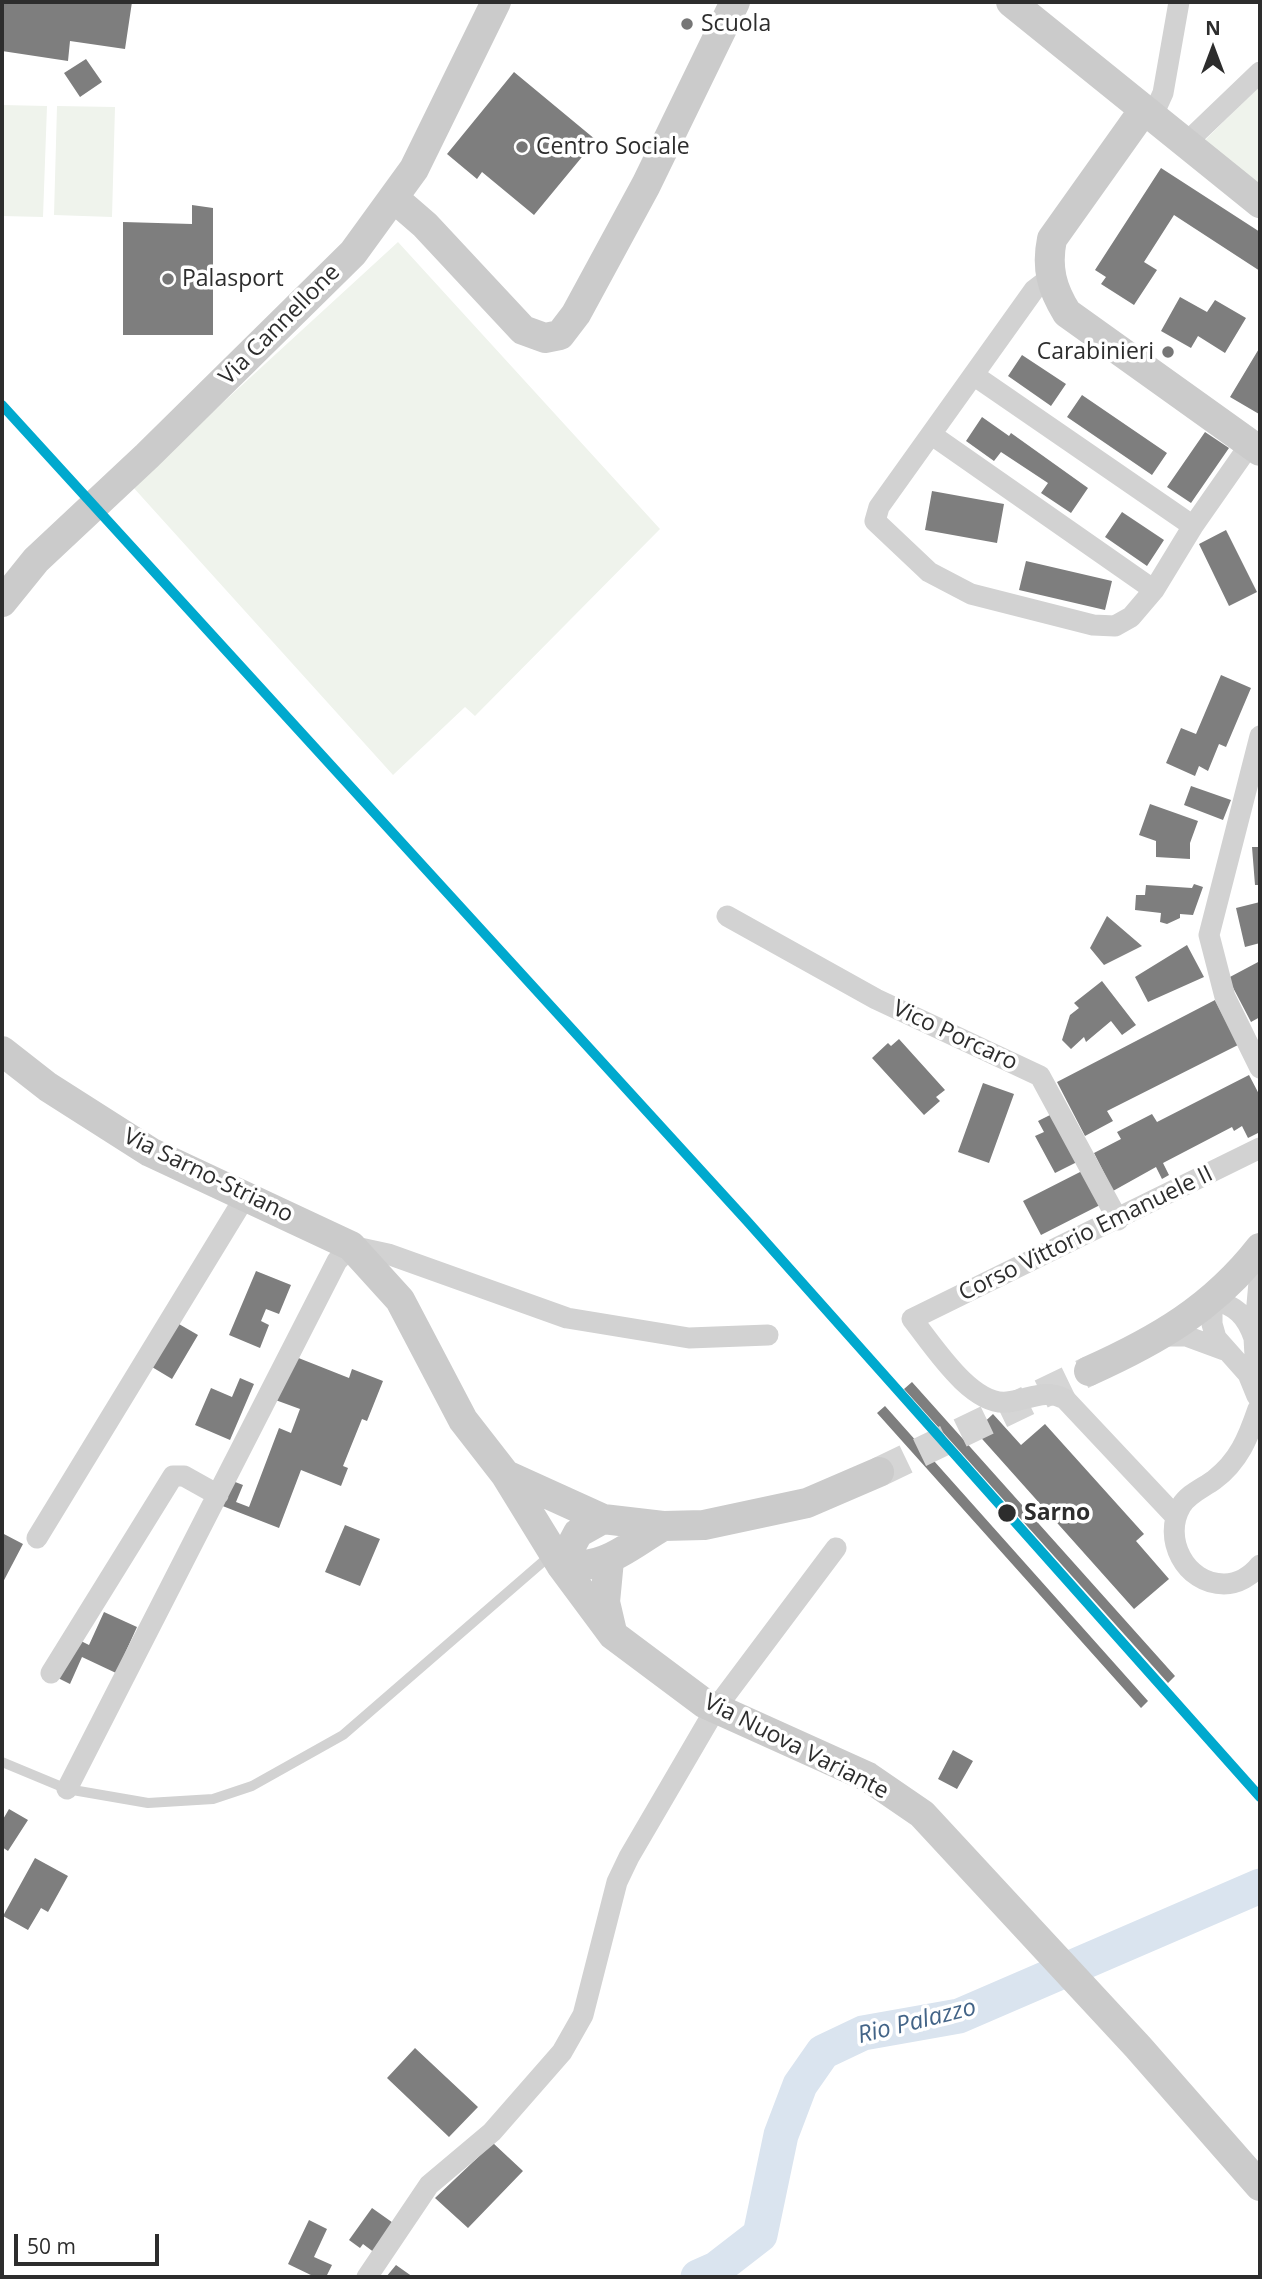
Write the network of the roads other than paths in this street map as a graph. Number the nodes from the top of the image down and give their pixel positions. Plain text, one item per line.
1 (496, 2) edge
2 (735, 2) edge
3 (1012, 2) edge
4 (1179, 2) edge
5 (1260, 72) edge
6 (1148, 113) junction
7 (1187, 142) junction
8 (395, 199) junction
9 (1260, 203) edge
10 (1051, 277) junction
11 (975, 376) junction
12 (932, 435) junction
13 (1256, 447) edge
14 (1193, 526) junction
15 (1154, 590) junction
16 (2, 602) edge
17 (1260, 736) edge
18 (727, 916) dead end
19 (2, 1051) edge
20 (1260, 1069) edge
21 (1260, 1148) edge
22 (245, 1197) junction
23 (1118, 1220) junction
24 (351, 1246) junction
25 (1260, 1248) edge
26 (1260, 1271) edge
27 (1213, 1300) junction
28 (768, 1335) dead end
29 (1163, 1336) junction
30 (1254, 1338) junction
31 (1224, 1350) junction
32 (1089, 1371) tunnel mouth
33 (1258, 1409) edge
34 (879, 1472) tunnel mouth
35 (505, 1474) junction
36 (218, 1495) junction
37 (1176, 1517) junction
38 (603, 1519) junction
39 (663, 1527) junction
40 (37, 1538) dead end
41 (836, 1548) dead end
42 (557, 1559) junction
43 (609, 1560) junction
44 (1260, 1565) edge
45 (613, 1636) junction
46 (51, 1673) dead end
47 (716, 1708) junction
48 (2, 1762) edge
49 (67, 1789) junction
50 (1260, 2186) edge
51 (367, 2277) edge

1 - 8 main road, Via Cannellone
2 - 8 main road
3 - 6 main road
4 - 6 street
5 - 7 street
6 - 7 main road
6 - 10 main road
7 - 9 main road
8 - 16 main road, Via Cannellone
10 - 11 street
10 - 13 main road
11 - 12 street
11 - 14 street
12 - 15 street
12 - 15 street
13 - 14 street
14 - 15 street
17 - 20 street
18 - 23 street, Vico Porcaro
19 - 22 main road, Via Sarno-Striano
21 - 23 street, Corso Vittorio Emanuele II
22 - 24 main road, Via Sarno-Striano
22 - 40 street
23 - 37 street, Corso Vittorio Emanuele II
24 - 28 street
24 - 35 main road, Via Nuova Variante
24 - 36 street
25 - 27 main road
26 - 30 street
27 - 29 main road
27 - 30 street
27 - 31 street
29 - 31 street
29 - 32 main road
30 - 33 street
31 - 33 street
33 - 37 street
34 - 39 main road
35 - 38 main road
35 - 42 main road, Via Nuova Variante
36 - 46 street
36 - 49 street
37 - 44 street
38 - 39 main road
38 - 42 main road
39 - 43 main road
41 - 47 street
42 - 43 main road
42 - 45 main road, Via Nuova Variante
42 - 49 lane
43 - 45 main road
45 - 47 main road, Via Nuova Variante
47 - 50 main road, Via Nuova Variante
47 - 51 street
48 - 49 lane

